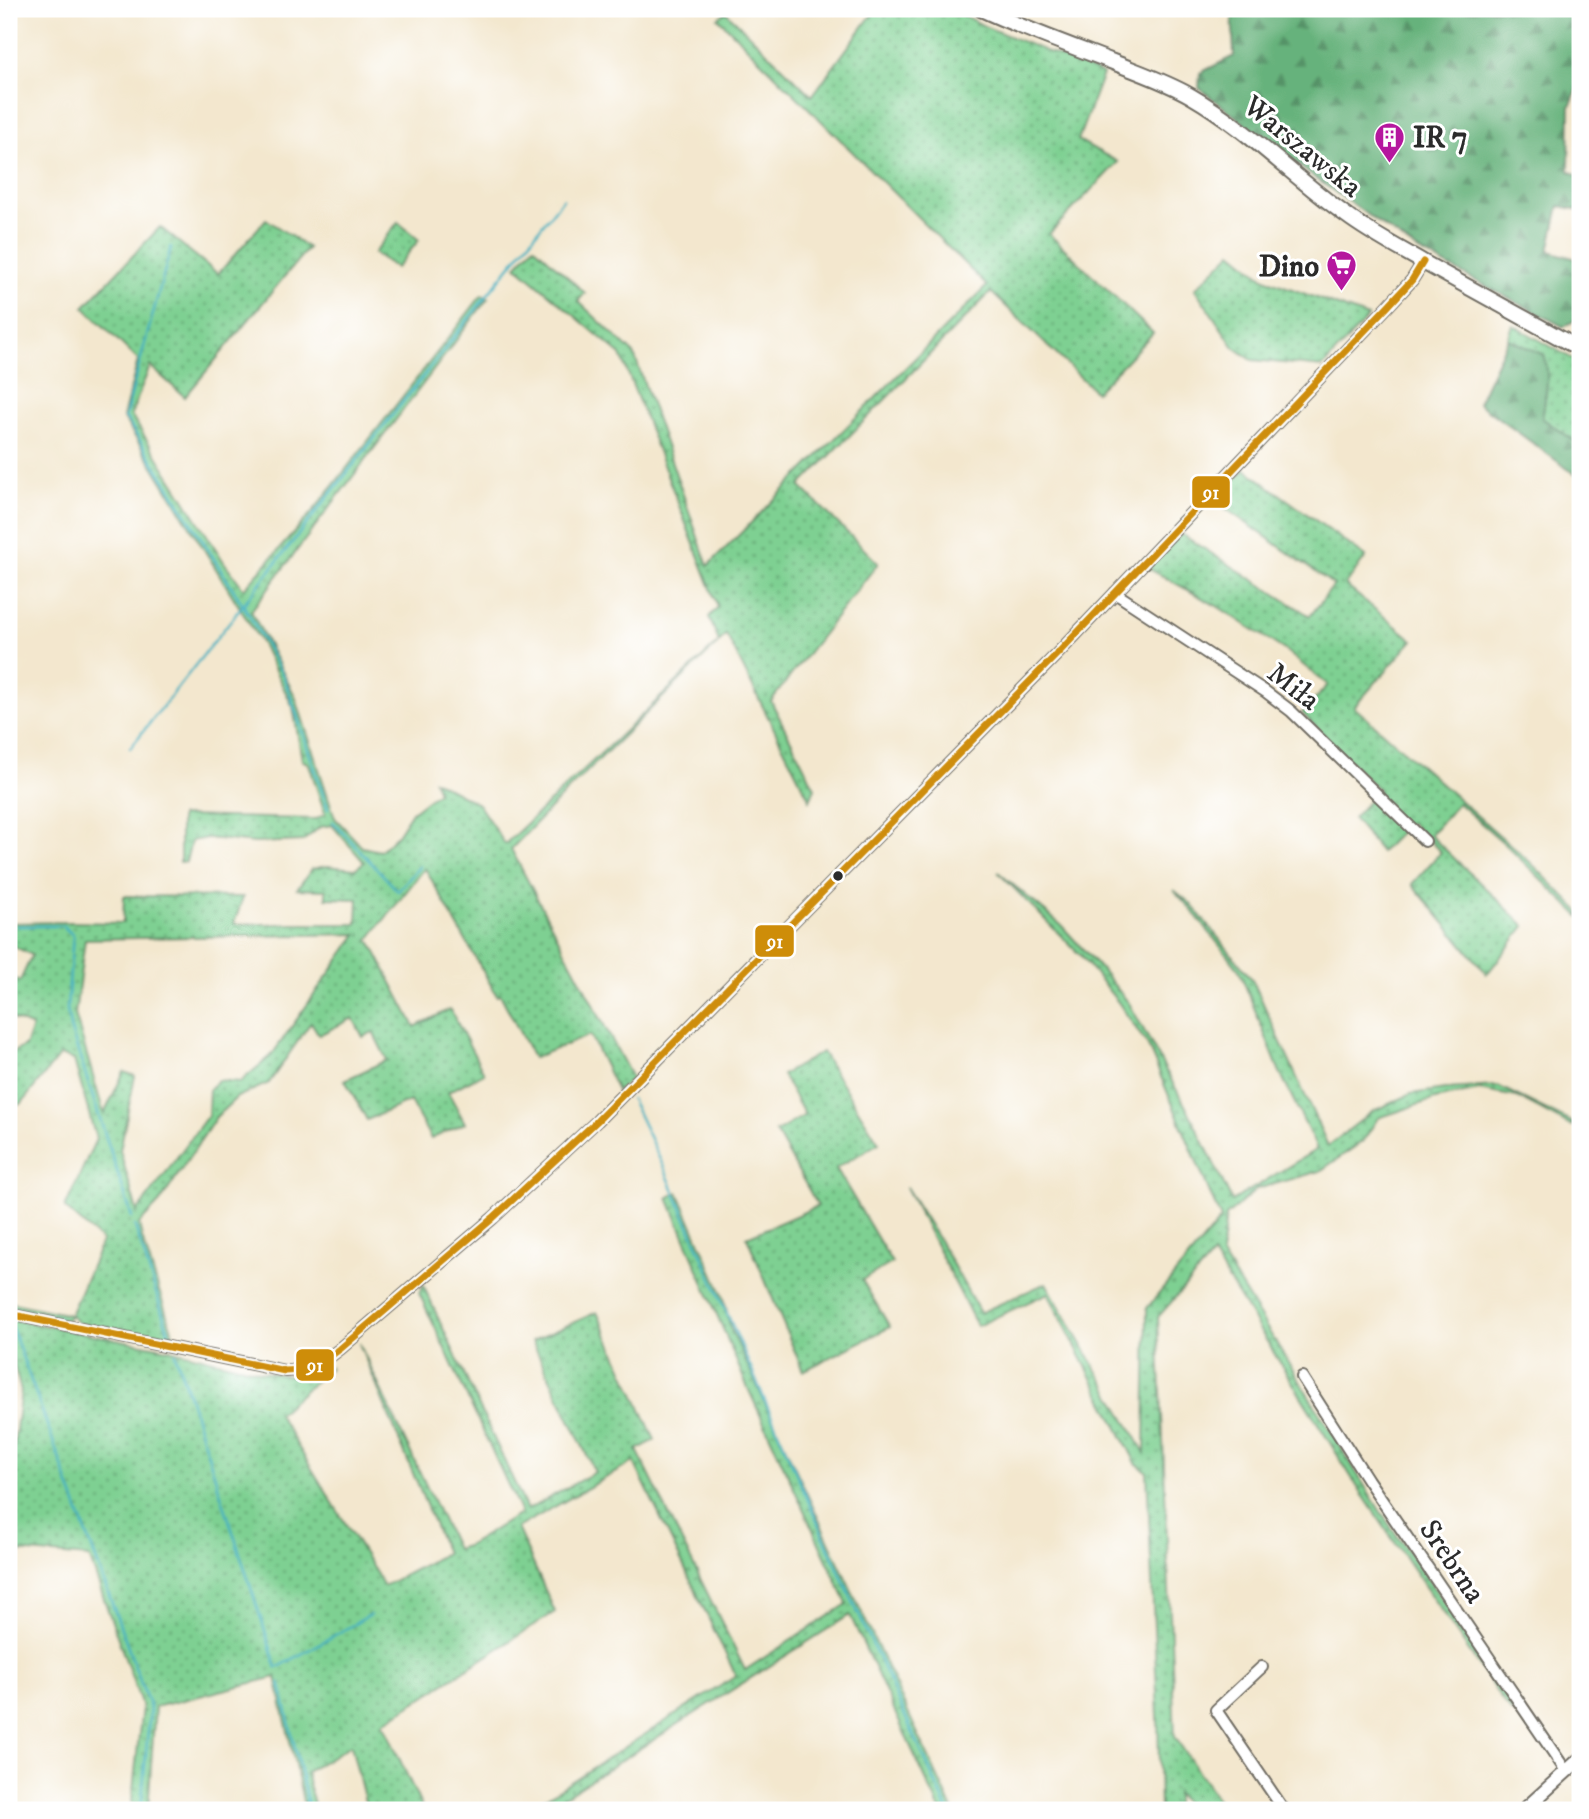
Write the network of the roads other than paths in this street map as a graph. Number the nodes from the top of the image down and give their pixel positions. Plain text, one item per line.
1 (981, 9) edge
2 (1423, 262) junction
3 (1580, 349) edge
4 (1115, 593) junction
5 (1425, 841) dead end
6 (9, 1314) edge
7 (1302, 1377) dead end
8 (1262, 1667) dead end
9 (1580, 1759) edge
10 (1566, 1771) junction
11 (1284, 1810) edge
12 (1524, 1810) edge

1 - 2 main road, Warszawska
2 - 3 main road, Warszawska
2 - 4 street
4 - 5 street, Miła
4 - 6 street
7 - 10 street, Srebrna
8 - 11 street
9 - 10 street
10 - 12 street

